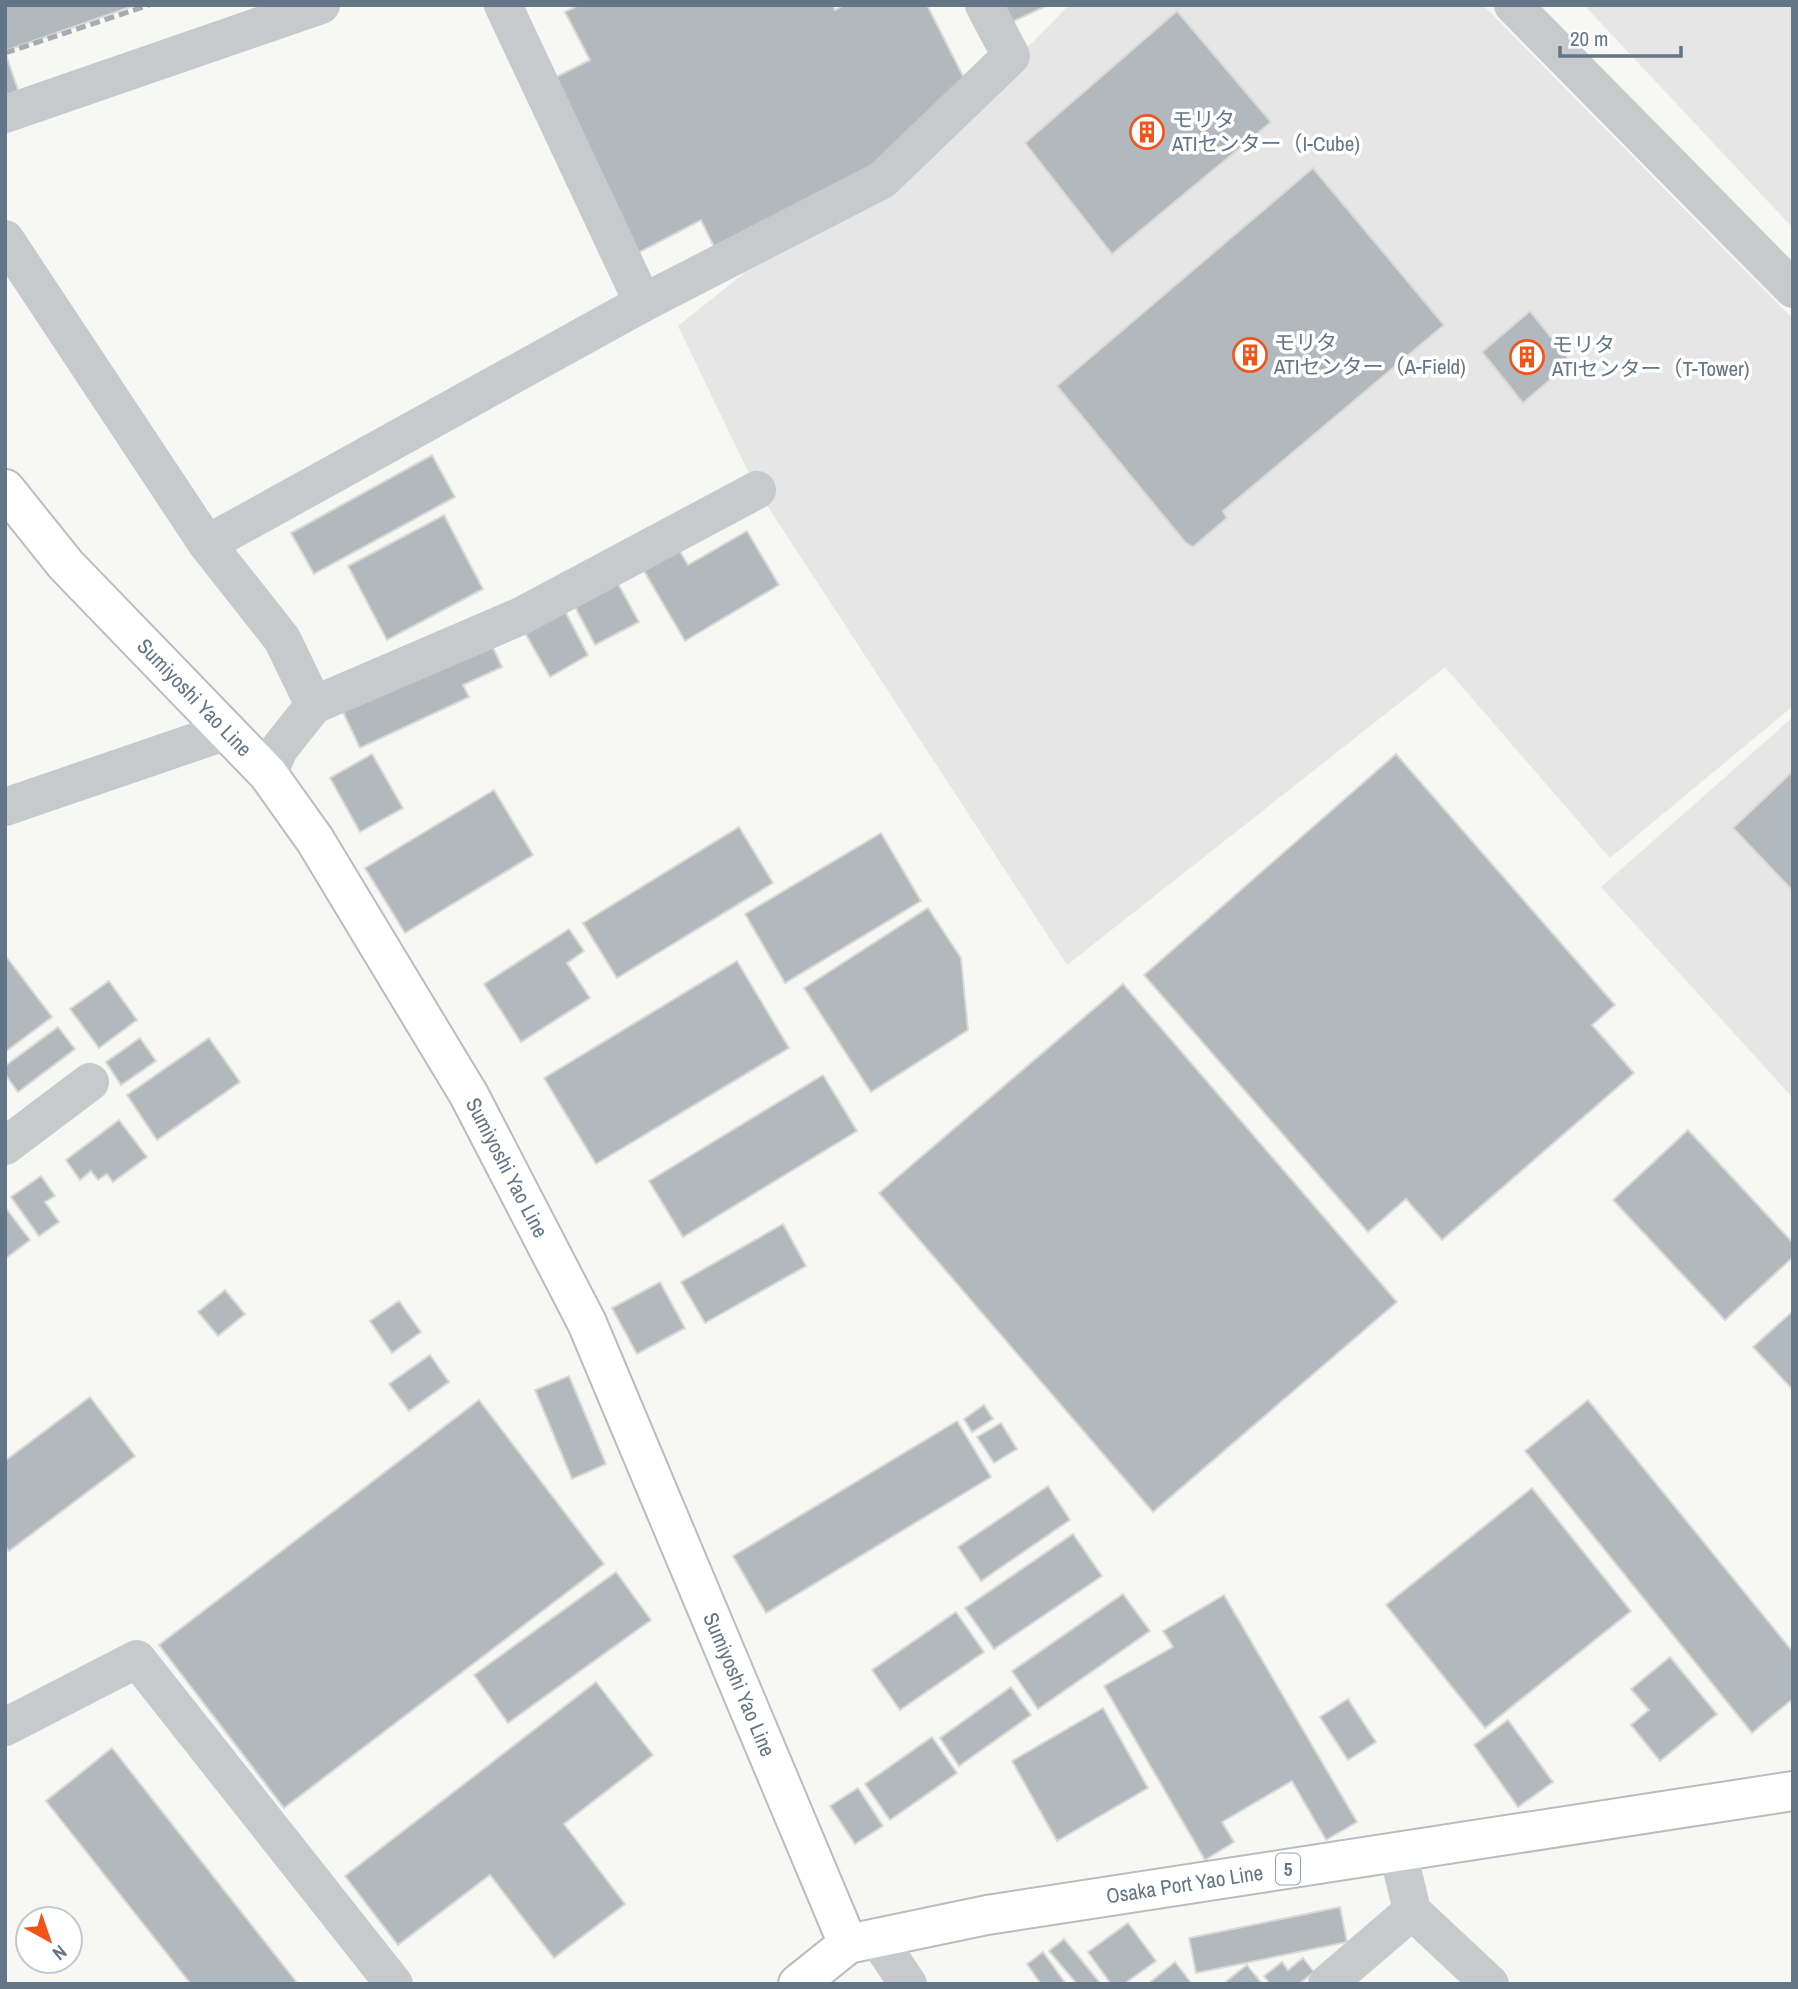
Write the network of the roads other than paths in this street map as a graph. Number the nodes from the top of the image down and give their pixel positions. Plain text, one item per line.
1 (321, 5) edge
2 (503, 5) edge
3 (984, 5) edge
4 (1513, 5) edge
5 (5, 114) edge
6 (5, 239) edge
7 (20, 281) edge
8 (1793, 289) edge
9 (643, 303) junction
10 (5, 489) edge
11 (757, 490) dead end
12 (207, 544) junction
13 (314, 705) junction
14 (227, 731) junction
15 (268, 774) junction
16 (5, 807) edge
17 (90, 1082) dead end
18 (5, 1146) edge
19 (5, 1727) edge
20 (1793, 1791) edge
21 (1398, 1852) junction
22 (1412, 1912) junction
23 (863, 1941) junction
24 (394, 1984) edge
25 (798, 1984) edge
26 (823, 1984) edge
27 (908, 1984) edge
28 (1327, 1984) edge
29 (1490, 1984) edge

1 - 5 street
2 - 9 street
3 - 9 street
4 - 8 street
6 - 7 street
7 - 12 street
9 - 12 street
10 - 14 main road, Sumiyoshi Yao Line
11 - 13 street
12 - 13 street
13 - 15 street
14 - 15 main road, Sumiyoshi Yao Line
14 - 16 street
15 - 23 main road, Sumiyoshi Yao Line
17 - 18 street
19 - 24 street
20 - 21 main road, Osaka Port Yao Line / 5
21 - 22 street
21 - 23 main road, Osaka Port Yao Line / 5
22 - 28 street
22 - 29 street
23 - 25 main road, Osaka Port Yao Line / 5
23 - 26 street
23 - 27 street

